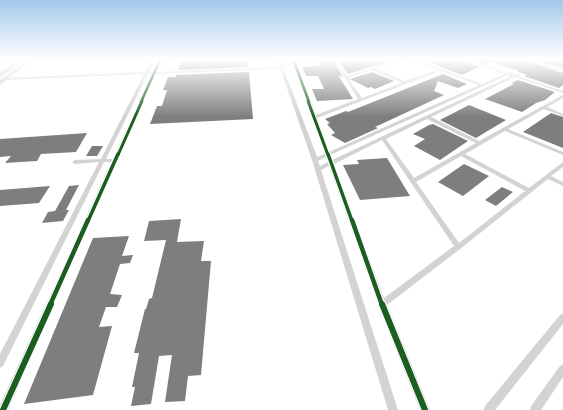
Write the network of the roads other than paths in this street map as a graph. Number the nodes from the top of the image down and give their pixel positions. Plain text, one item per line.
1 (147, 79) edge
2 (148, 79) edge
3 (286, 79) edge
4 (300, 79) edge
5 (348, 79) edge
6 (397, 79) edge
7 (416, 79) edge
8 (465, 79) edge
9 (494, 79) edge
10 (507, 79) edge
11 (527, 79) edge
12 (531, 79) edge
13 (406, 83) junction
14 (481, 85) junction
15 (563, 88) edge
16 (563, 92) edge
17 (563, 96) edge
18 (361, 100) junction
19 (543, 107) junction
20 (563, 115) edge
21 (314, 117) junction
22 (427, 117) junction
23 (504, 129) junction
24 (383, 138) junction
25 (479, 143) junction
26 (327, 154) junction
27 (461, 154) junction
28 (563, 154) edge
29 (102, 160) junction
30 (315, 160) junction
31 (114, 161) junction
32 (75, 162) dead end
33 (330, 163) junction
34 (563, 164) edge
35 (318, 169) junction
36 (548, 177) junction
37 (413, 181) junction
38 (563, 184) edge
39 (530, 191) junction
40 (458, 247) junction
41 (382, 304) junction
42 (563, 318) edge
43 (0, 363) edge
44 (563, 370) edge
45 (3, 410) edge
46 (393, 410) edge
47 (425, 410) edge
48 (489, 410) edge
49 (535, 410) edge

1 - 29 street
2 - 31 street
3 - 30 street
4 - 21 street
5 - 18 street
6 - 13 street
7 - 13 street
8 - 14 street
9 - 14 street
10 - 22 street
11 - 16 street
12 - 15 street
13 - 18 street
14 - 26 street
17 - 19 street
18 - 21 street
19 - 20 street
19 - 23 street
21 - 26 street
22 - 24 street
22 - 25 street
23 - 25 street
23 - 28 street
24 - 33 street
24 - 37 street
25 - 27 street
26 - 30 street
26 - 33 street
27 - 37 street
27 - 39 street
29 - 31 street
29 - 32 street
29 - 43 street
30 - 35 street
31 - 45 street
33 - 35 street
33 - 41 street
34 - 36 street
35 - 46 street
36 - 38 street
36 - 39 street
37 - 40 street
39 - 40 street
40 - 41 street
41 - 47 street
42 - 48 street
44 - 49 street

